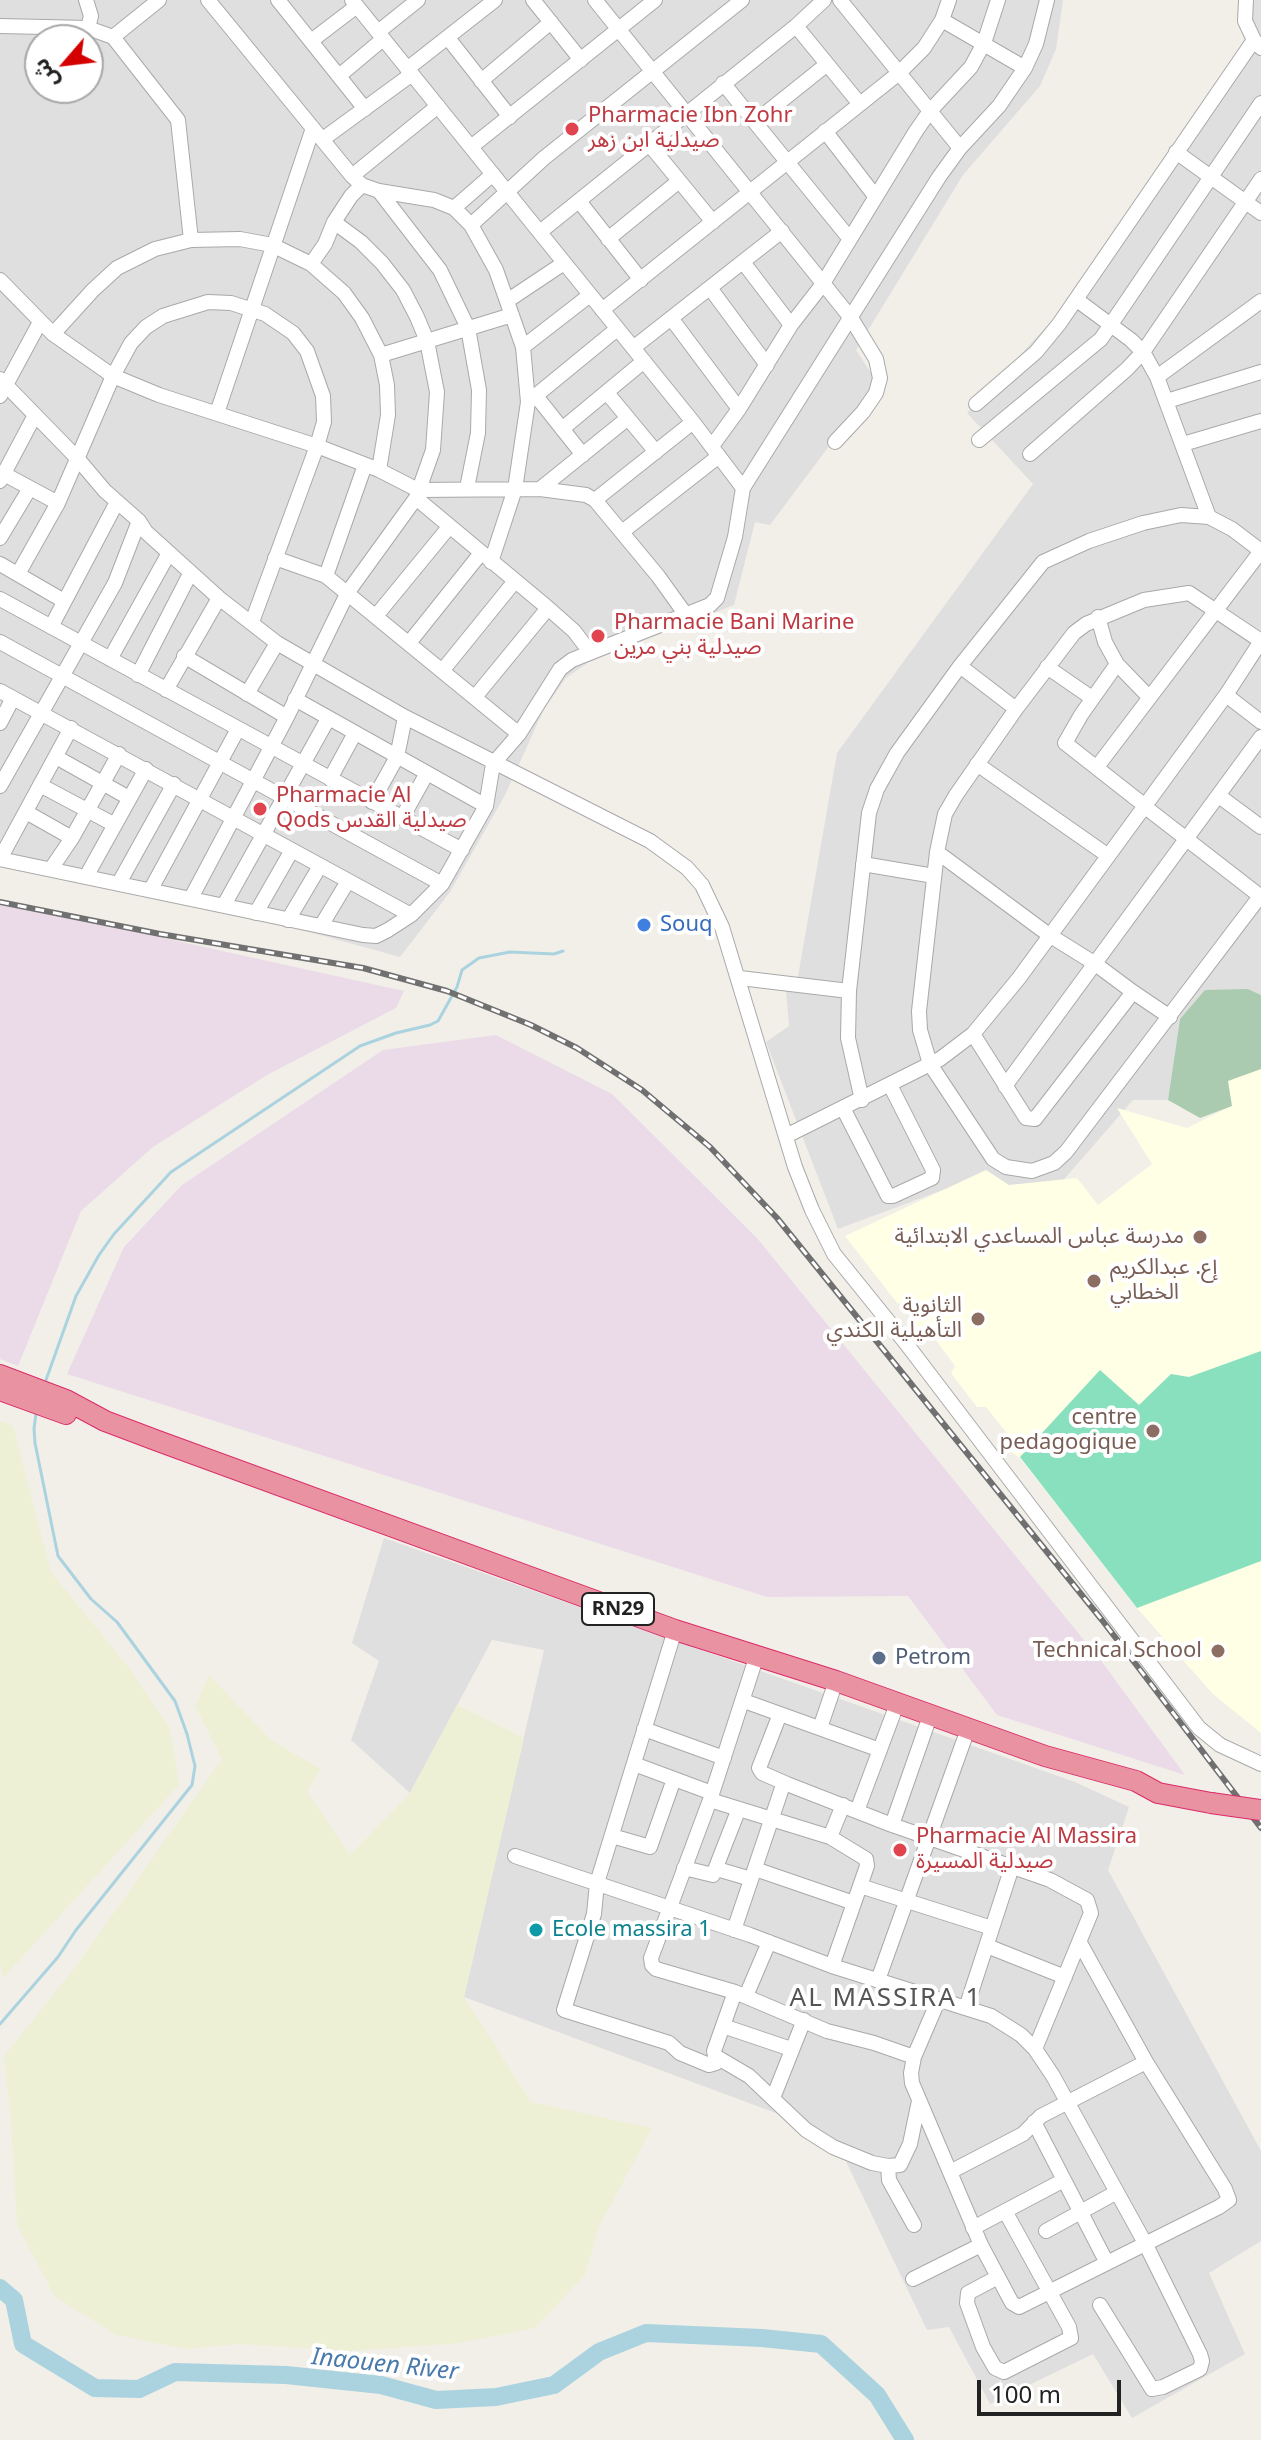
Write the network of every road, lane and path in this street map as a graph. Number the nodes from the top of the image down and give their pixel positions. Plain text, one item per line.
1 (86, 0) edge
2 (208, 0) edge
3 (418, 0) edge
4 (495, 0) edge
5 (533, 0) edge
6 (595, 0) edge
7 (655, 0) edge
8 (742, 0) edge
9 (824, 0) edge
10 (840, 0) edge
11 (949, 0) edge
12 (998, 0) edge
13 (1047, 0) edge
14 (1246, 0) edge
15 (152, 2) edge
16 (286, 3) edge
17 (354, 3) edge
18 (942, 20) junction
19 (551, 22) junction
20 (89, 24) edge
21 (0, 26) edge
22 (796, 26) junction
23 (24, 27) edge
24 (618, 29) junction
25 (104, 34) edge
26 (381, 36) junction
27 (113, 37) junction
28 (448, 38) junction
29 (311, 41) junction
30 (984, 43) junction
31 (1258, 44) edge
32 (581, 60) junction
33 (826, 65) junction
34 (1025, 68) junction
35 (410, 72) junction
36 (652, 73) junction
37 (899, 73) junction
38 (339, 76) junction
39 (481, 81) junction
40 (723, 83) junction
41 (859, 103) junction
42 (1261, 103) edge
43 (438, 106) junction
44 (365, 109) junction
45 (930, 111) junction
46 (687, 113) junction
47 (510, 117) junction
48 (756, 121) junction
49 (825, 131) junction
50 (318, 133) junction
51 (649, 144) junction
52 (471, 147) junction
53 (960, 148) junction
54 (1176, 152) junction
55 (786, 163) junction
56 (493, 174) junction
57 (1211, 178) junction
58 (1261, 179) edge
59 (357, 180) junction
60 (679, 181) junction
61 (750, 190) junction
62 (379, 191) junction
63 (508, 191) junction
64 (875, 196) junction
65 (579, 201) junction
66 (1245, 203) junction
67 (454, 208) junction
68 (1261, 213) edge
69 (334, 222) junction
70 (713, 222) junction
71 (471, 225) junction
72 (782, 231) junction
73 (540, 232) junction
74 (849, 238) junction
75 (608, 239) junction
76 (191, 240) junction
77 (272, 245) junction
78 (743, 262) junction
79 (564, 263) junction
80 (311, 264) junction
81 (0, 280) edge
82 (641, 280) junction
83 (822, 285) junction
84 (710, 288) junction
85 (590, 295) junction
86 (1077, 300) junction
87 (1261, 301) edge
88 (252, 308) junction
89 (510, 308) junction
90 (602, 310) junction
91 (671, 318) junction
92 (851, 318) junction
93 (40, 322) junction
94 (1111, 324) junction
95 (791, 325) junction
96 (468, 328) junction
97 (617, 329) junction
98 (53, 334) junction
99 (427, 341) junction
100 (523, 347) junction
101 (633, 348) junction
102 (1143, 352) junction
103 (381, 355) junction
104 (644, 361) junction
105 (767, 365) junction
106 (1261, 372) edge
107 (113, 376) junction
108 (1157, 377) junction
109 (2, 387) edge
110 (608, 394) junction
111 (532, 399) junction
112 (1167, 401) junction
113 (976, 404) dead end
114 (739, 409) junction
115 (217, 413) junction
116 (35, 415) junction
117 (628, 418) junction
118 (1261, 421) edge
119 (693, 422) junction
120 (562, 429) junction
121 (979, 440) dead end
122 (835, 442) dead end
123 (1183, 444) junction
124 (317, 446) junction
125 (716, 451) junction
126 (656, 452) junction
127 (1030, 454) dead end
128 (583, 455) junction
129 (77, 458) junction
130 (3, 468) edge
131 (372, 468) junction
132 (30, 488) junction
133 (467, 488) junction
134 (743, 488) junction
135 (515, 489) junction
136 (540, 489) junction
137 (417, 494) junction
138 (595, 500) junction
139 (117, 502) junction
140 (58, 503) junction
141 (1209, 517) junction
142 (139, 521) junction
143 (449, 527) junction
144 (622, 532) junction
145 (0, 538) edge
146 (1261, 551) edge
147 (169, 553) junction
148 (275, 558) junction
149 (486, 558) junction
150 (0, 564) edge
151 (18, 574) junction
152 (190, 574) junction
153 (326, 576) junction
154 (515, 581) junction
155 (348, 592) junction
156 (219, 598) junction
157 (0, 599) edge
158 (64, 601) junction
159 (548, 608) junction
160 (1217, 611) junction
161 (686, 615) junction
162 (376, 616) junction
163 (1098, 617) junction
164 (252, 622) junction
165 (51, 627) junction
166 (1261, 641) edge
167 (0, 642) edge
168 (277, 643) junction
169 (409, 643) junction
170 (81, 644) junction
171 (590, 652) junction
172 (184, 656) junction
173 (110, 659) junction
174 (1117, 664) junction
175 (311, 665) junction
176 (960, 666) junction
177 (1047, 667) junction
178 (442, 671) junction
179 (138, 675) junction
180 (63, 677) junction
181 (166, 690) junction
182 (6, 694) edge
183 (247, 694) junction
184 (1226, 695) junction
185 (475, 697) junction
186 (1149, 697) junction
187 (1092, 698) junction
188 (295, 699) junction
189 (1016, 709) junction
190 (42, 713) junction
191 (287, 717) junction
192 (405, 717) junction
193 (328, 719) junction
194 (1261, 722) edge
195 (0, 723) edge
196 (71, 728) junction
197 (238, 729) junction
198 (355, 733) junction
199 (519, 734) junction
200 (1261, 737) edge
201 (271, 747) junction
202 (119, 754) junction
203 (56, 757) junction
204 (397, 757) junction
205 (220, 762) junction
206 (303, 764) junction
207 (493, 764) junction
208 (977, 764) junction
209 (1097, 767) junction
210 (146, 769) junction
211 (427, 773) junction
212 (330, 779) junction
213 (252, 780) junction
214 (103, 783) junction
215 (174, 784) junction
216 (40, 785) junction
217 (0, 786) edge
218 (1219, 796) junction
219 (129, 798) junction
220 (284, 798) junction
221 (200, 799) junction
222 (372, 802) junction
223 (486, 806) junction
224 (1144, 806) junction
225 (26, 812) junction
226 (87, 812) junction
227 (233, 818) junction
228 (402, 818) junction
229 (1258, 820) edge
230 (115, 825) junction
231 (264, 834) junction
232 (72, 838) junction
233 (1188, 839) junction
234 (292, 850) junction
235 (462, 850) junction
236 (937, 852) junction
237 (1107, 855) junction
238 (0, 859) edge
239 (863, 864) junction
240 (320, 866) junction
241 (51, 869) junction
242 (87, 875) junction
243 (934, 876) junction
244 (348, 881) junction
245 (119, 883) junction
246 (442, 884) junction
247 (151, 889) junction
248 (1261, 896) edge
249 (191, 898) junction
250 (224, 905) junction
251 (256, 913) junction
252 (411, 915) junction
253 (288, 920) junction
254 (321, 926) junction
255 (1049, 935) junction
256 (1094, 963) junction
257 (740, 978) junction
258 (849, 991) junction
259 (1133, 992) junction
260 (1170, 1017) junction
261 (973, 1034) junction
262 (930, 1064) junction
263 (890, 1085) junction
264 (1005, 1086) junction
265 (862, 1100) junction
266 (843, 1108) junction
267 (786, 1136) junction
268 (0, 1375) edge
269 (0, 1390) edge
270 (105, 1421) junction
271 (675, 1630) junction
272 (757, 1655) junction
273 (836, 1681) junction
274 (744, 1701) junction
275 (897, 1704) junction
276 (780, 1714) junction
277 (930, 1716) junction
278 (820, 1728) junction
279 (644, 1729) junction
280 (968, 1729) junction
281 (880, 1750) junction
282 (724, 1758) junction
283 (634, 1764) junction
284 (1261, 1764) edge
285 (674, 1779) junction
286 (787, 1784) junction
287 (711, 1797) junction
288 (1212, 1797) junction
289 (1261, 1799) edge
290 (843, 1805) junction
291 (1261, 1810) edge
292 (738, 1811) junction
293 (857, 1811) junction
294 (772, 1819) junction
295 (892, 1825) junction
296 (612, 1836) junction
297 (830, 1837) junction
298 (927, 1838) junction
299 (515, 1856) dead end
300 (1012, 1867) junction
301 (684, 1868) junction
302 (717, 1869) junction
303 (753, 1874) junction
304 (597, 1883) junction
305 (860, 1886) junction
306 (906, 1900) junction
307 (854, 1903) junction
308 (669, 1908) junction
309 (992, 1928) junction
310 (734, 1930) junction
311 (769, 1942) junction
312 (1080, 1943) junction
313 (987, 1946) junction
314 (832, 1966) junction
315 (1065, 1977) junction
316 (878, 1980) junction
317 (741, 1994) junction
318 (938, 2001) junction
319 (966, 2008) junction
320 (804, 2020) junction
321 (723, 2026) junction
322 (791, 2049) junction
323 (1035, 2049) junction
324 (914, 2057) junction
325 (719, 2059) junction
326 (1146, 2062) junction
327 (773, 2098) junction
328 (920, 2100) junction
329 (1068, 2102) junction
330 (1034, 2122) junction
331 (888, 2166) junction
332 (950, 2172) junction
333 (1064, 2180) junction
334 (1117, 2192) junction
335 (1005, 2211) junction
336 (1080, 2212) junction
337 (914, 2225) dead end
338 (973, 2228) junction
339 (1046, 2231) dead end
340 (1145, 2243) junction
341 (981, 2245) junction
342 (1107, 2263) junction
343 (998, 2277) junction
344 (913, 2279) dead end
345 (1050, 2292) junction
346 (1100, 2305) dead end

1 - 20 street
2 - 50 street
3 - 26 street
4 - 28 street
5 - 19 street
6 - 24 street
7 - 24 street
8 - 36 street
9 - 22 street
10 - 37 street
11 - 18 street
12 - 30 street
13 - 34 street
14 - 31 street
15 - 27 street
16 - 29 street
17 - 26 street
17 - 29 street
18 - 30 street
18 - 37 street
19 - 32 street
19 - 39 street
21 - 23 street
22 - 33 street
22 - 40 street
24 - 32 street
24 - 36 street
25 - 27 street
26 - 35 street
26 - 38 street
27 - 76 street
28 - 35 street
28 - 39 street
29 - 38 street
30 - 34 street
30 - 45 street
31 - 54 street
32 - 47 street
33 - 41 street
33 - 48 street
34 - 53 street
35 - 43 street
35 - 44 street
36 - 46 street
36 - 63 street
37 - 41 street
37 - 45 street
38 - 44 street
39 - 47 street
40 - 46 street
40 - 48 street
41 - 49 street
42 - 57 street
43 - 52 street
43 - 59 street
44 - 50 street
45 - 53 street
45 - 64 street
46 - 51 street
46 - 61 street
47 - 52 street
48 - 55 street
49 - 55 street
49 - 64 street
50 - 59 street
50 - 77 street
51 - 60 street
51 - 65 street
52 - 56 street
53 - 92 street
54 - 57 street
54 - 86 street
55 - 61 street
55 - 74 street
56 - 63 street
56 - 67 street
57 - 66 street
57 - 94 street
58 - 66 street
59 - 62 street
59 - 69 street
60 - 70 street
60 - 75 street
61 - 70 street
61 - 72 street
62 - 67 street
62 - 96 street
63 - 71 street
63 - 73 street
64 - 74 street
65 - 73 street
65 - 75 street
66 - 68 street
66 - 102 street
67 - 71 street
69 - 80 street
69 - 99 street
70 - 82 street
71 - 89 street
72 - 78 street
72 - 83 street
73 - 79 street
74 - 83 street
75 - 82 street
76 - 77 street
76 - 98 street
77 - 80 street
77 - 88 street
78 - 84 street
78 - 95 street
79 - 85 street
79 - 89 street
80 - 103 street
81 - 93 street
82 - 90 street
83 - 92 street
83 - 95 street
84 - 91 street
84 - 105 street
85 - 90 street
85 - 100 street
86 - 94 street
86 - 113 street
87 - 108 street
88 - 107 street
88 - 115 street
88 - 124 street
89 - 96 street
89 - 100 street
90 - 97 street
91 - 101 street
91 - 114 street
92 - 122 street
92 - 134 street
93 - 98 street
93 - 109 street
94 - 102 street
94 - 121 street
95 - 105 street
96 - 99 street
96 - 133 street
97 - 101 street
97 - 111 street
98 - 107 street
99 - 103 street
99 - 137 street
100 - 111 street
101 - 104 street
102 - 108 street
102 - 127 street
103 - 131 street
104 - 110 street
104 - 119 street
105 - 114 street
106 - 112 street
107 - 115 street
107 - 129 street
108 - 112 street
109 - 116 street
110 - 117 street
110 - 120 street
111 - 120 street
111 - 135 street
112 - 123 street
114 - 125 street
115 - 124 street
116 - 129 street
116 - 130 street
117 - 126 street
117 - 128 street
118 - 123 street
119 - 125 street
119 - 126 street
120 - 128 street
123 - 141 street
124 - 131 street
124 - 148 street
125 - 134 street
125 - 144 street
126 - 138 street
128 - 136 street
129 - 139 street
129 - 140 street
130 - 132 street
131 - 137 street
131 - 153 street
132 - 140 street
132 - 145 street
133 - 135 street
133 - 137 street
134 - 161 street
135 - 136 street
135 - 149 street
136 - 138 street
137 - 143 street
137 - 155 street
138 - 144 street
139 - 142 street
139 - 158 street
140 - 151 street
141 - 146 street
141 - 176 street
142 - 147 street
142 - 170 street
143 - 149 street
143 - 162 street
144 - 161 street
146 - 160 street
147 - 152 street
147 - 173 street
148 - 153 street
148 - 164 street
149 - 154 street
149 - 169 street
150 - 151 street
151 - 158 street
152 - 156 street
152 - 179 street
153 - 155 street
154 - 159 street
154 - 178 street
155 - 162 street
155 - 175 street
156 - 164 street
156 - 172 street
157 - 165 street
158 - 165 street
159 - 171 street
159 - 185 street
160 - 163 street
160 - 166 street
160 - 186 street
161 - 171 street
162 - 169 street
163 - 174 street
163 - 177 street
164 - 168 street
165 - 170 street
166 - 184 street
167 - 180 street
168 - 175 street
168 - 183 street
169 - 178 street
170 - 173 street
170 - 180 street
171 - 199 street
172 - 181 street
172 - 183 street
173 - 179 street
174 - 186 street
174 - 187 street
175 - 188 street
175 - 192 street
176 - 189 street
176 - 239 street
177 - 187 street
177 - 189 street
178 - 185 street
179 - 181 street
180 - 190 street
180 - 205 street
181 - 197 street
182 - 190 street
182 - 195 street
183 - 191 street
184 - 194 street
184 - 224 street
185 - 199 street
186 - 209 street
187 - 209 street
188 - 191 street
188 - 193 street
189 - 208 street
190 - 196 street
190 - 217 street
191 - 201 street
192 - 204 street
192 - 207 street
193 - 198 street
193 - 206 street
196 - 202 street
196 - 203 street
197 - 201 street
197 - 205 street
198 - 204 street
198 - 212 street
199 - 207 street
200 - 218 street
201 - 206 street
201 - 213 street
202 - 210 street
202 - 214 street
203 - 214 street
203 - 216 street
204 - 211 street
204 - 222 street
205 - 213 street
205 - 221 street
206 - 212 street
206 - 220 street
207 - 223 street
207 - 257 street
208 - 236 street
208 - 237 street
209 - 224 street
210 - 215 street
210 - 219 street
211 - 223 street
211 - 228 street
212 - 222 street
213 - 220 street
213 - 227 street
214 - 219 street
214 - 226 street
215 - 221 street
215 - 245 street
216 - 225 street
216 - 226 street
218 - 229 street
218 - 233 street
219 - 230 street
220 - 231 street
220 - 246 street
221 - 227 street
221 - 247 street
222 - 228 street
223 - 235 street
224 - 233 street
224 - 237 street
225 - 232 street
225 - 238 street
226 - 230 street
226 - 232 street
227 - 231 street
227 - 249 street
228 - 235 street
230 - 242 street
231 - 234 street
231 - 250 street
232 - 241 street
233 - 248 street
233 - 256 street
234 - 240 street
234 - 251 street
235 - 246 street
236 - 243 street
236 - 255 street
237 - 255 street
238 - 241 street
239 - 243 street
239 - 258 street
240 - 244 street
240 - 253 street
241 - 242 street
242 - 245 street
243 - 262 street
244 - 252 street
244 - 254 street
245 - 247 street
246 - 252 street
247 - 249 street
248 - 260 street
249 - 250 street
250 - 251 street
251 - 253 street
252 - 254 street
253 - 254 street
255 - 256 street
255 - 261 street
256 - 259 street
256 - 264 street
257 - 258 street
257 - 267 street
258 - 265 street
259 - 260 street
259 - 264 street
260 - 262 street
261 - 262 street
261 - 264 street
262 - 263 street
263 - 265 street
263 - 266 street
265 - 266 street
266 - 267 street
267 - 284 street
268 - 270 highway, RN29
269 - 270 highway, RN29
270 - 271 highway, RN29
271 - 272 highway, RN29
271 - 279 street
272 - 273 highway, RN29
272 - 274 street
273 - 275 highway, RN29
273 - 278 street
274 - 276 street
274 - 282 street
275 - 277 highway, RN29
275 - 281 street
276 - 278 street
276 - 286 street
277 - 280 highway, RN29
277 - 295 street
278 - 281 street
279 - 282 street
279 - 283 street
280 - 288 highway, RN29
280 - 298 street
281 - 293 street
282 - 287 street
283 - 285 street
283 - 296 street
285 - 287 street
285 - 296 street
286 - 290 street
286 - 294 street
287 - 292 street
287 - 301 street
288 - 289 highway, RN29
288 - 291 highway, RN29, bridge
290 - 293 street
290 - 297 street
292 - 294 street
292 - 302 street
293 - 295 street
294 - 297 street
294 - 303 street
295 - 298 street
296 - 304 street
297 - 305 street
298 - 300 street
298 - 306 street
299 - 304 street
300 - 309 street
300 - 312 street
301 - 302 street
301 - 308 street
302 - 303 street
303 - 307 street
303 - 310 street
304 - 308 street
304 - 325 street
305 - 306 street
305 - 307 street
306 - 309 street
306 - 316 street
307 - 314 street
308 - 310 street
308 - 317 street
309 - 313 street
310 - 311 street
311 - 314 street
311 - 317 street
312 - 315 street
312 - 326 street
313 - 315 street
313 - 319 street
314 - 316 street
315 - 323 street
316 - 318 street
317 - 320 street
317 - 321 street
318 - 319 street
318 - 324 street
319 - 323 street
320 - 322 street
320 - 324 street
321 - 322 street
321 - 325 street
322 - 327 street
323 - 329 street
324 - 328 street
325 - 327 street
326 - 329 street
326 - 340 street
327 - 331 street
328 - 331 street
328 - 332 street
329 - 330 street
329 - 334 street
330 - 332 street
330 - 333 street
331 - 337 street
332 - 338 street
333 - 335 street
333 - 336 street
334 - 336 street
334 - 340 street
335 - 338 street
335 - 345 street
336 - 339 street
336 - 342 street
338 - 341 street
340 - 342 street
340 - 346 street
341 - 343 street
341 - 344 street
342 - 345 street
343 - 345 street
343 - 345 street

